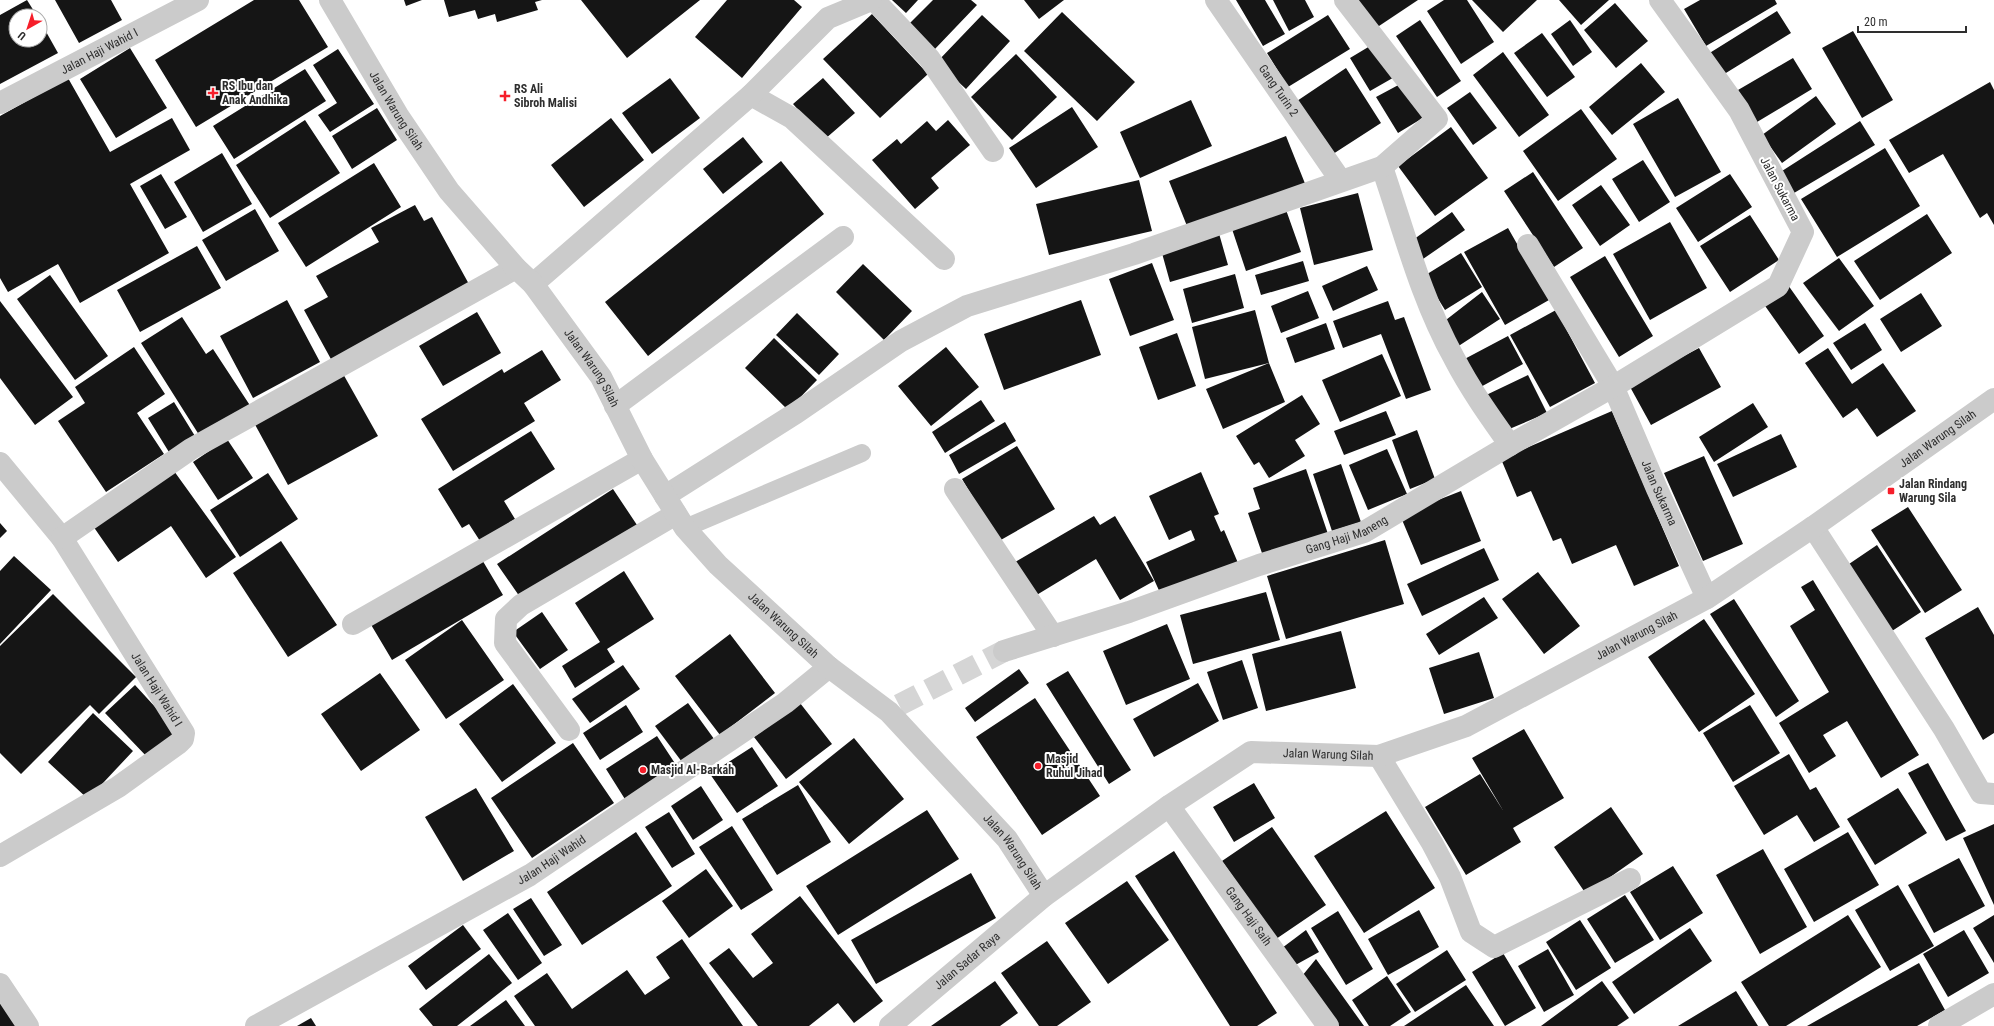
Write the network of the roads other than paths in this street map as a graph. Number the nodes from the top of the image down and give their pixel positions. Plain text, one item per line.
1 (198, 0) edge
2 (330, 0) edge
3 (873, 0) edge
4 (1216, 0) edge
5 (1345, 0) edge
6 (1660, 0) edge
7 (751, 95) junction
8 (0, 103) edge
9 (993, 151) dead end
10 (1382, 167) junction
11 (1341, 181) junction
12 (844, 237) dead end
13 (1528, 245) dead end
14 (944, 259) dead end
15 (516, 268) junction
16 (533, 284) junction
17 (1615, 385) junction
18 (1994, 399) edge
19 (614, 406) junction
20 (1510, 445) junction
21 (862, 453) dead end
22 (642, 459) junction
23 (0, 463) edge
24 (955, 489) dead end
25 (665, 496) junction
26 (680, 521) junction
27 (1813, 527) junction
28 (62, 538) junction
29 (1707, 598) junction
30 (353, 624) dead end
31 (1053, 636) junction
32 (1004, 651) tunnel mouth
33 (829, 667) junction
34 (569, 730) dead end
35 (1380, 756) junction
36 (1994, 794) edge
37 (1169, 806) junction
38 (0, 856) edge
39 (1630, 879) dead end
40 (1044, 896) junction
41 (0, 984) edge
42 (1994, 994) edge
43 (1964, 1020) edge
44 (28, 1026) edge
45 (256, 1026) edge
46 (890, 1026) edge
47 (1328, 1026) edge
48 (1939, 1026) edge

1 - 8 street, Jalan Haji Wahid I
2 - 15 street, Jalan Warung Silah
3 - 7 street
3 - 9 street
4 - 11 street, Gang Turin 2
5 - 10 street
6 - 17 street, Jalan Sukarma
7 - 14 street
7 - 16 street
10 - 11 street
10 - 20 street
11 - 25 street
12 - 19 street
13 - 17 street
15 - 16 street, Jalan Warung Silah
15 - 28 street
16 - 19 street, Jalan Warung Silah
17 - 20 street, Gang Haji Maneng
17 - 29 street, Jalan Sukarma
18 - 27 street, Jalan Warung Silah
19 - 22 street, Jalan Warung Silah
20 - 31 street, Gang Haji Maneng
21 - 26 lane
22 - 25 street, Jalan Warung Silah
22 - 30 street
23 - 28 street
24 - 31 street
25 - 26 street, Jalan Warung Silah
26 - 33 street, Jalan Warung Silah
26 - 34 street
27 - 29 street, Jalan Warung Silah
27 - 36 street
28 - 38 street, Jalan Haji Wahid I
29 - 35 street, Jalan Warung Silah
31 - 32 street, Gang Haji Maneng
33 - 40 street, Jalan Warung Silah
33 - 45 street, Jalan Haji Wahid
35 - 37 street, Jalan Warung Silah
35 - 39 street
37 - 40 street, Jalan Warung Silah
37 - 47 street, Gang Haji Saih
40 - 46 street, Jalan Sadar Raya
41 - 44 street
42 - 43 street
43 - 48 street

